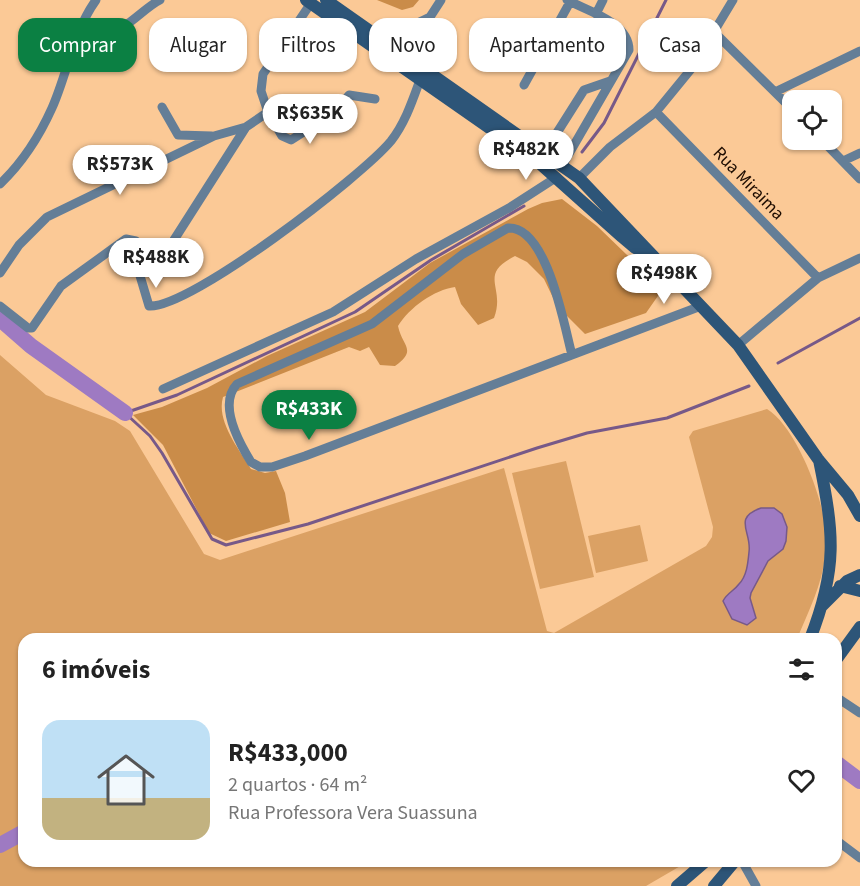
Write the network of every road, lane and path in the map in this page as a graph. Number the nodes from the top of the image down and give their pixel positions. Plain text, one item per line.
1 (96, 0) edge
2 (160, 0) edge
3 (326, 0) edge
4 (441, 0) edge
5 (603, 0) edge
6 (742, 0) edge
7 (568, 1) edge
8 (308, 2) edge
9 (731, 3) edge
10 (596, 14) junction
11 (430, 17) edge
12 (85, 18) edge
13 (134, 18) edge
14 (722, 20) edge
15 (369, 31) edge
16 (722, 40) edge
17 (860, 51) edge
18 (64, 72) edge
19 (426, 72) edge
20 (689, 72) edge
21 (420, 80) junction
22 (610, 81) junction
23 (524, 85) dead end
24 (775, 92) junction
25 (375, 99) dead end
26 (782, 99) edge
27 (573, 106) junction
28 (162, 107) dead end
29 (268, 112) junction
30 (656, 112) junction
31 (590, 116) junction
32 (246, 128) junction
33 (214, 136) junction
34 (832, 150) edge
35 (860, 153) edge
36 (542, 157) junction
37 (843, 161) junction
38 (563, 164) junction
39 (557, 177) junction
40 (579, 178) junction
41 (860, 179) edge
42 (0, 184) edge
43 (645, 250) junction
44 (154, 258) junction
45 (860, 258) edge
46 (0, 273) edge
47 (818, 278) junction
48 (0, 306) edge
49 (701, 306) junction
50 (738, 345) junction
51 (572, 355) junction
52 (164, 389) dead end
53 (819, 459) junction
54 (860, 516) edge
55 (860, 575) edge
56 (840, 586) junction
57 (860, 591) edge
58 (822, 606) junction
59 (860, 627) edge
60 (812, 633) edge
61 (842, 652) edge
62 (842, 701) edge
63 (860, 713) edge
64 (842, 844) edge
65 (860, 858) edge
66 (699, 867) edge
67 (730, 867) edge
68 (745, 867) edge
69 (677, 886) edge
70 (714, 886) edge
71 (756, 886) edge

1 - 12 street
2 - 13 street
3 - 15 main road
4 - 11 street
5 - 10 street
6 - 9 street
7 - 10 street
7 - 23 street
8 - 21 main road
8 - 29 street
9 - 14 street
10 - 22 street
16 - 24 street
17 - 24 street
18 - 42 street
19 - 36 main road
20 - 30 street
21 - 36 main road
21 - 44 street
22 - 27 street
22 - 31 street
24 - 26 street
25 - 29 street
27 - 31 street
27 - 36 street
28 - 33 street
29 - 32 street
30 - 40 street
30 - 47 street, Rua Miraima
31 - 38 street
32 - 33 street
32 - 44 street
33 - 46 street
34 - 37 street
35 - 37 street
36 - 38 main road
36 - 39 main road
37 - 41 street
38 - 40 main road
39 - 43 main road
39 - 52 street
40 - 43 main road
43 - 49 main road
44 - 48 street
45 - 47 street
47 - 50 street
49 - 50 main road
49 - 51 street
50 - 53 main road
51 - 51 street
53 - 54 main road
53 - 58 main road
55 - 56 main road
56 - 57 main road
56 - 58 main road
58 - 60 main road
59 - 61 main road
62 - 63 street
64 - 65 street
66 - 69 main road
67 - 70 main road
68 - 71 street

